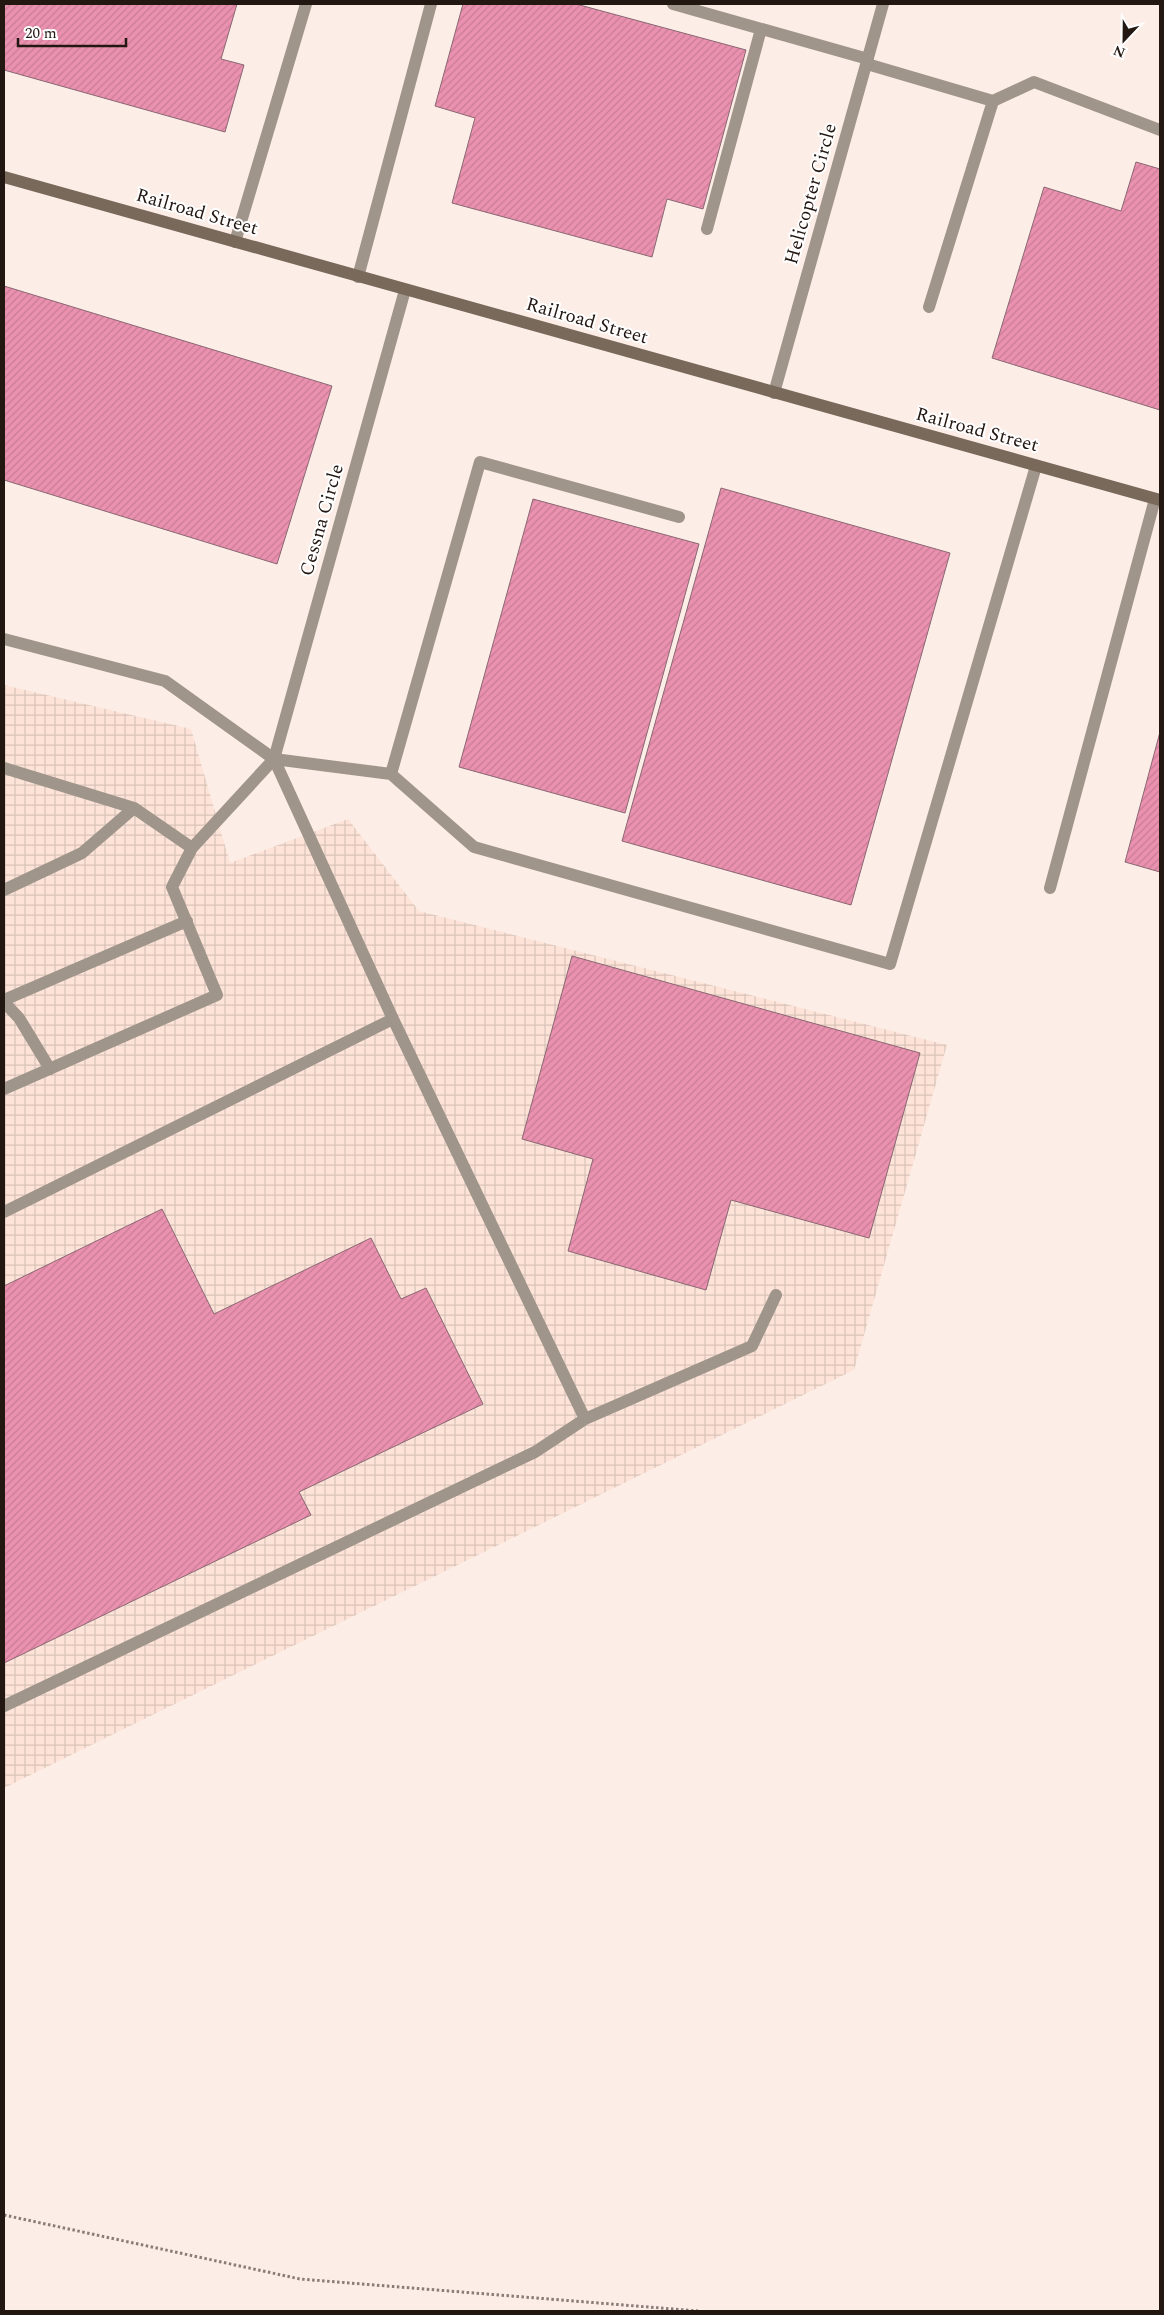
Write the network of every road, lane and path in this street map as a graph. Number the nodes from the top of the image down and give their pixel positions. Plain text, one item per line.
1 (306, 4) edge
2 (431, 4) edge
3 (673, 4) edge
4 (883, 4) edge
5 (762, 29) junction
6 (867, 61) junction
7 (993, 101) junction
8 (1160, 130) edge
9 (4, 177) edge
10 (708, 229) dead end
11 (235, 242) junction
12 (358, 277) junction
13 (405, 290) junction
14 (929, 307) dead end
15 (774, 394) junction
16 (1036, 466) junction
17 (1157, 500) edge
18 (679, 517) dead end
19 (4, 639) edge
20 (274, 759) junction
21 (4, 768) edge
22 (390, 774) junction
23 (134, 808) junction
24 (192, 848) junction
25 (1050, 888) dead end
26 (4, 890) edge
27 (186, 921) junction
28 (4, 1001) edge
29 (393, 1019) junction
30 (50, 1069) junction
31 (4, 1089) edge
32 (4, 1212) edge
33 (776, 1295) dead end
34 (585, 1419) junction
35 (4, 1706) edge
36 (4, 2215) edge
37 (698, 2311) edge

1 - 11 street
2 - 12 street
3 - 5 street
4 - 6 street, Helicopter Circle
5 - 6 street
5 - 10 street
6 - 7 street
6 - 15 street, Helicopter Circle
7 - 8 street
7 - 14 street
9 - 11 main road, Railroad Street
11 - 12 main road, Railroad Street
12 - 13 main road, Railroad Street
13 - 15 main road, Railroad Street
13 - 20 street, Cessna Circle
15 - 16 main road, Railroad Street
16 - 17 main road, Railroad Street
16 - 22 street
17 - 25 street
18 - 22 street
19 - 20 street
20 - 22 street
20 - 24 street
20 - 29 street
21 - 23 street
23 - 24 street
23 - 26 street
24 - 27 street
27 - 28 street
27 - 30 street
28 - 30 street
29 - 32 street
29 - 34 street
30 - 31 street
33 - 34 street
34 - 35 street
36 - 37 path

